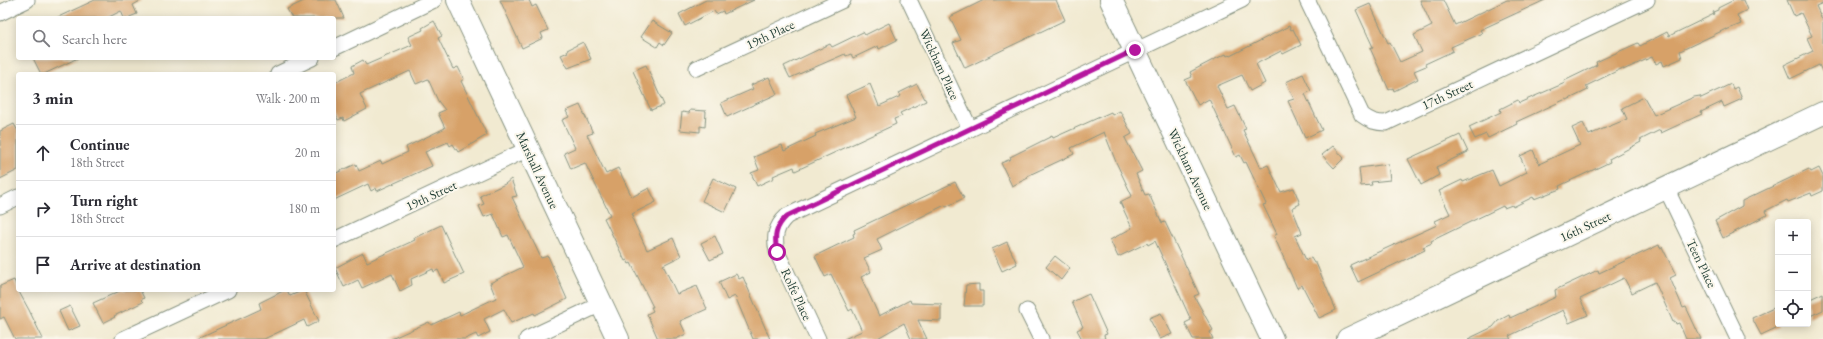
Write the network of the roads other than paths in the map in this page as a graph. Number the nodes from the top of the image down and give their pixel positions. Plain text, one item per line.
1 (27, 0) edge
2 (434, 0) edge
3 (458, 0) edge
4 (843, 0) edge
5 (909, 0) edge
6 (1111, 0) edge
7 (1242, 0) edge
8 (1307, 0) edge
9 (1647, 0) edge
10 (0, 13) edge
11 (336, 47) edge
12 (1135, 50) junction
13 (308, 60) edge
14 (697, 68) dead end
15 (282, 72) edge
16 (1823, 113) edge
17 (970, 129) junction
18 (528, 149) junction
19 (1666, 188) junction
20 (16, 198) edge
21 (0, 206) edge
22 (336, 239) edge
23 (224, 292) edge
24 (601, 304) junction
25 (1027, 311) dead end
26 (123, 339) edge
27 (527, 339) edge
28 (618, 339) edge
29 (818, 339) edge
30 (1041, 339) edge
31 (1272, 339) edge
32 (1348, 339) edge
33 (1738, 339) edge

1 - 10 street
2 - 11 street
3 - 18 street, Marshall Avenue
4 - 14 street, 19th Place
5 - 17 street, Wickham Place
6 - 12 street, Wickham Avenue
7 - 12 street
8 - 9 street, 17th Street
12 - 17 street
12 - 31 street, Wickham Avenue
13 - 15 street
16 - 19 street, 16th Street
17 - 29 street, Rolfe Place
18 - 22 street, 19th Street
18 - 24 street, Marshall Avenue
19 - 32 street, 16th Street
19 - 33 street, Teen Place
20 - 21 street
23 - 26 street
24 - 27 street
24 - 28 street, Marshall Avenue
25 - 30 street

